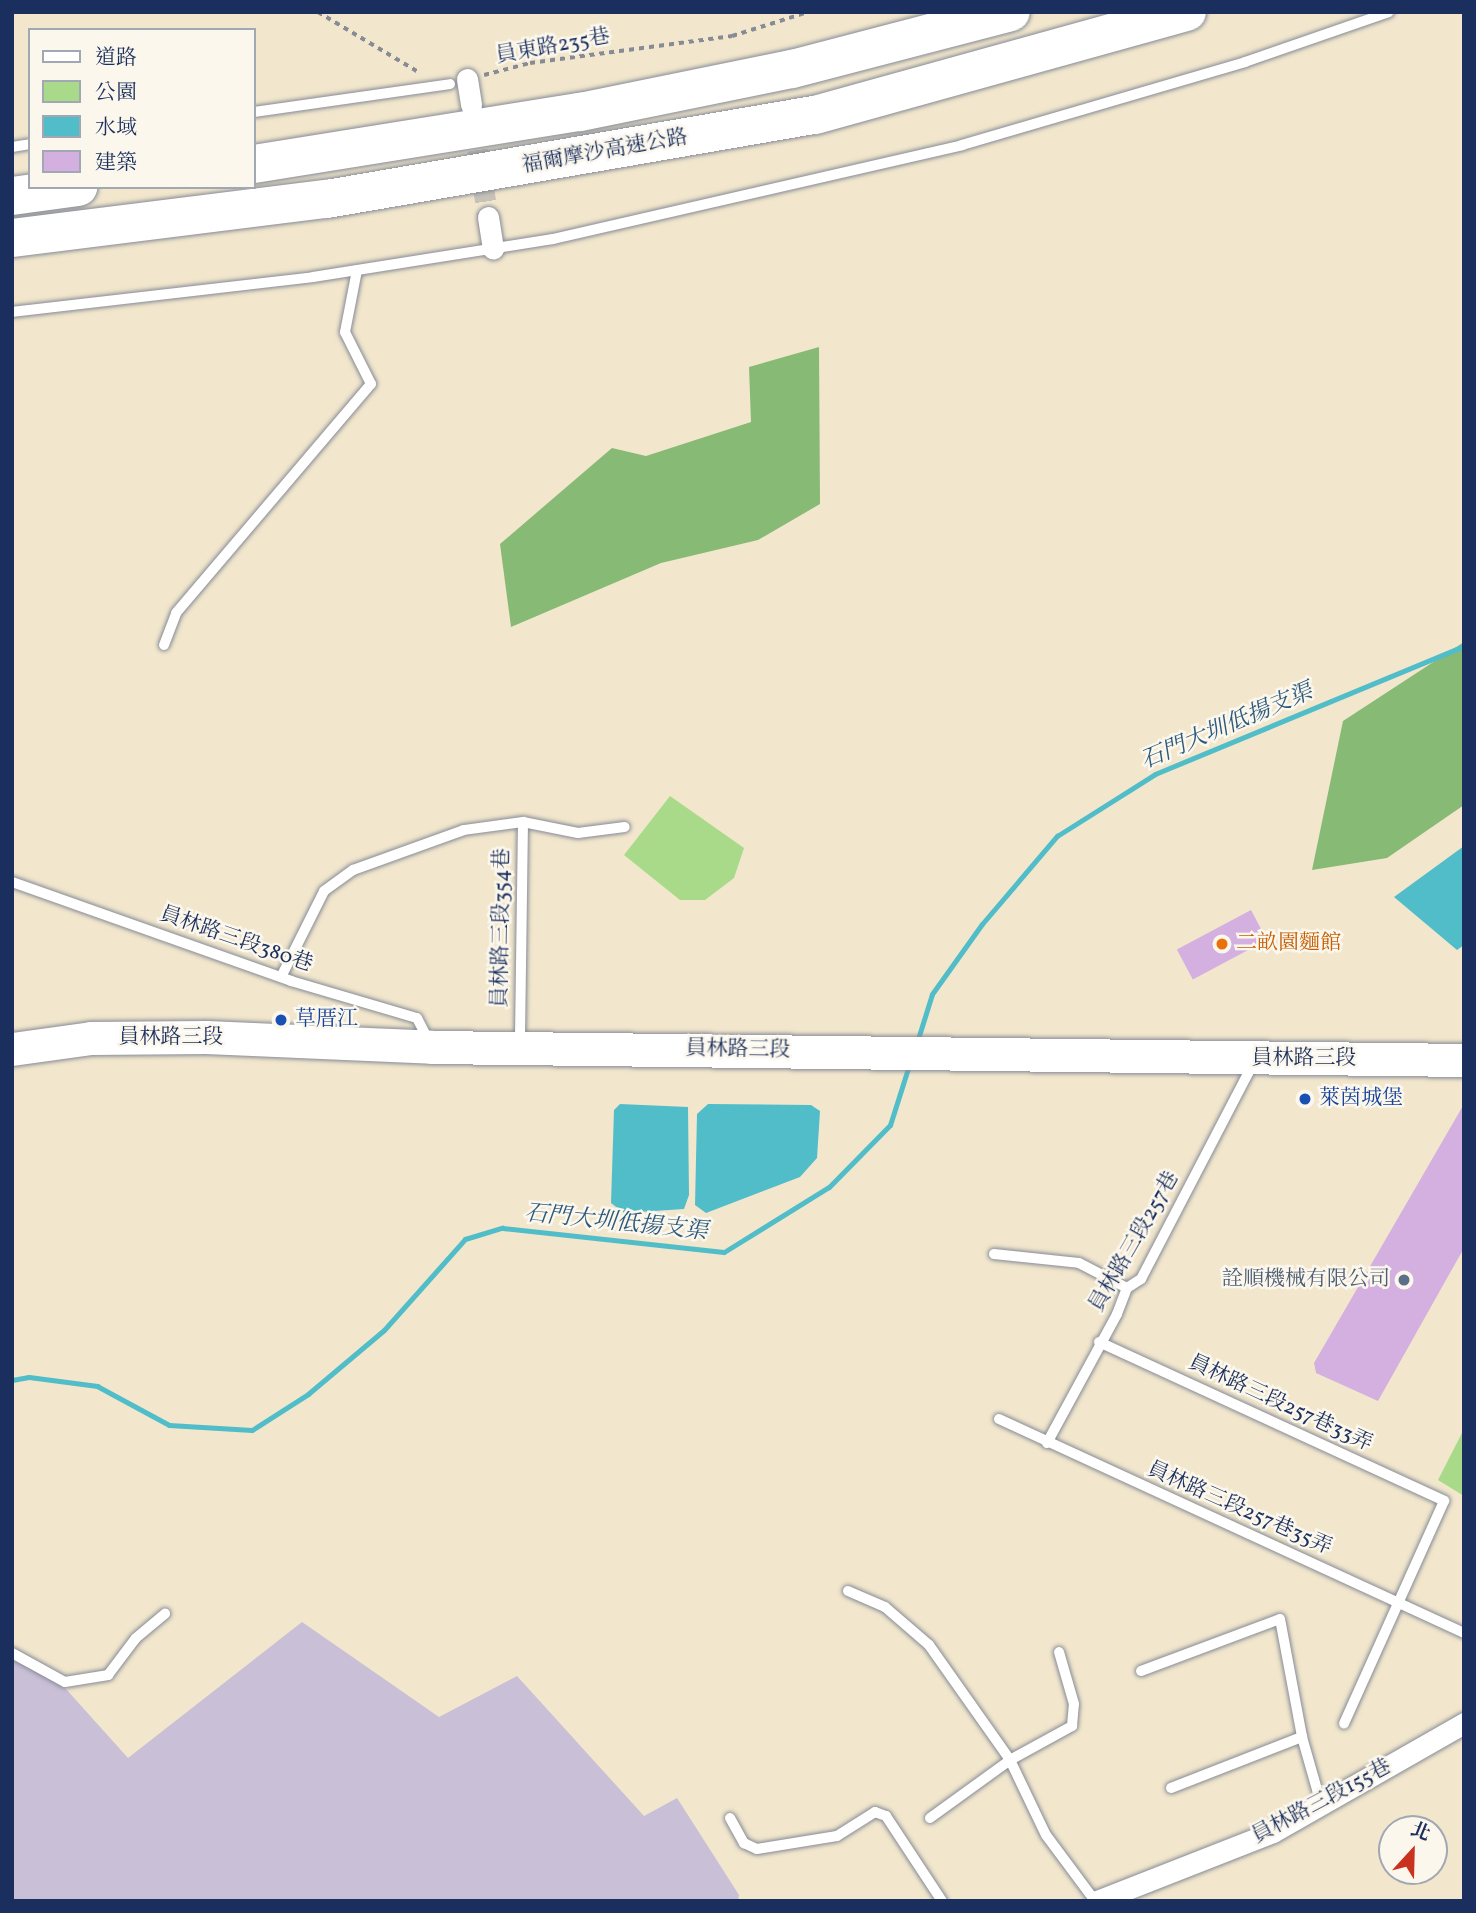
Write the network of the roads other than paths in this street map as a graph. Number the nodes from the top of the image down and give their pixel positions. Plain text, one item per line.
1 (1011, 12) edge
2 (1187, 12) edge
3 (1389, 12) edge
4 (458, 82) joint
5 (471, 105) tunnel mouth
6 (256, 112) edge
7 (256, 164) edge
8 (63, 189) edge
9 (12, 196) edge
10 (488, 217) tunnel mouth
11 (12, 238) edge
12 (493, 249) junction
13 (357, 270) junction
14 (12, 312) edge
15 (164, 645) dead end
16 (523, 822) junction
17 (625, 827) dead end
18 (12, 882) edge
19 (281, 977) junction
20 (432, 1048) junction
21 (520, 1048) junction
22 (12, 1049) edge
23 (1255, 1059) junction
24 (1464, 1060) edge
25 (994, 1254) dead end
26 (1127, 1288) junction
27 (1099, 1342) junction
28 (999, 1419) dead end
29 (1048, 1443) junction
30 (848, 1591) dead end
31 (1399, 1603) junction
32 (165, 1614) dead end
33 (1464, 1633) edge
34 (1059, 1652) dead end
35 (12, 1653) edge
36 (1141, 1671) dead end
37 (1464, 1723) edge
38 (1344, 1724) dead end
39 (1303, 1737) junction
40 (1010, 1760) junction
41 (1171, 1788) dead end
42 (1316, 1808) junction
43 (730, 1818) dead end
44 (930, 1818) dead end
45 (942, 1901) edge
46 (1096, 1901) edge

1 - 7 highway, 福爾摩沙高速公路
2 - 11 highway, 福爾摩沙高速公路
3 - 12 lane
4 - 5 street
4 - 6 lane
8 - 9 highway
10 - 12 street
12 - 13 lane
13 - 14 lane
13 - 15 lane
16 - 17 lane
16 - 19 lane, 員林路三段354巷
16 - 21 lane, 員林路三段354巷
18 - 19 lane, 員林路三段380巷
19 - 20 lane, 員林路三段380巷
20 - 21 main road, 員林路三段
20 - 22 main road, 員林路三段
21 - 23 main road, 員林路三段
23 - 24 main road, 員林路三段
23 - 26 lane, 員林路三段257巷
25 - 26 lane
26 - 27 lane, 員林路三段257巷
27 - 29 lane, 員林路三段257巷
27 - 31 lane, 員林路三段257巷33弄
28 - 29 lane, 員林路三段257巷35弄
29 - 31 lane, 員林路三段257巷35弄
30 - 40 lane
31 - 33 lane, 員林路三段257巷35弄
31 - 38 lane
32 - 35 lane
34 - 40 lane
36 - 39 lane
37 - 42 street, 員林路三段155巷
39 - 41 lane
39 - 42 lane
40 - 44 lane
40 - 46 lane
42 - 46 street, 員林路三段155巷
43 - 45 lane

